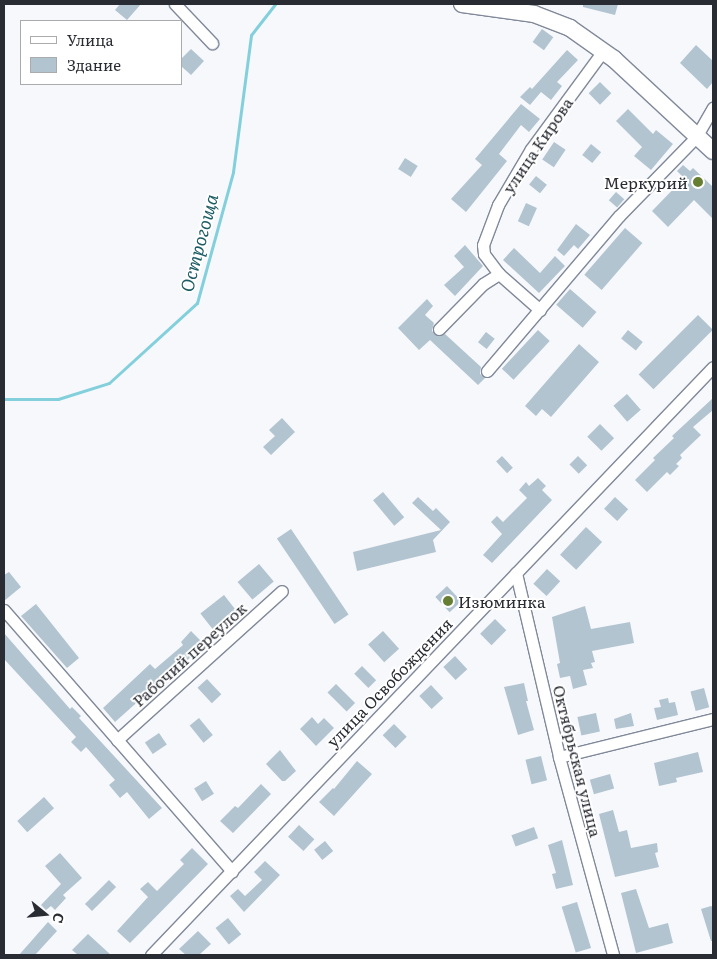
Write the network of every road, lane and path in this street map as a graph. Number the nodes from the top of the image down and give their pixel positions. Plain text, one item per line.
1 (175, 4) edge
2 (462, 4) edge
3 (212, 43) dead end
4 (603, 51) junction
5 (713, 108) edge
6 (696, 137) junction
7 (713, 151) edge
8 (499, 274) junction
9 (540, 310) junction
10 (440, 329) dead end
11 (713, 367) edge
12 (487, 371) dead end
13 (516, 573) junction
14 (282, 591) dead end
15 (4, 610) edge
16 (713, 719) edge
17 (117, 740) junction
18 (559, 757) junction
19 (232, 871) junction
20 (151, 955) edge
21 (613, 955) edge

1 - 3 street
2 - 4 main road
4 - 6 main road
4 - 8 street, улица Кирова
5 - 6 street
6 - 7 main road
6 - 9 street
8 - 9 street
8 - 10 street
9 - 12 street
11 - 13 street, улица Освобождения
13 - 18 street, Октябрьская улица
13 - 19 street, улица Освобождения
14 - 17 street, Рабочий переулок
15 - 17 street
16 - 18 street
17 - 19 street
18 - 21 street, Октябрьская улица
19 - 20 street, улица Освобождения

